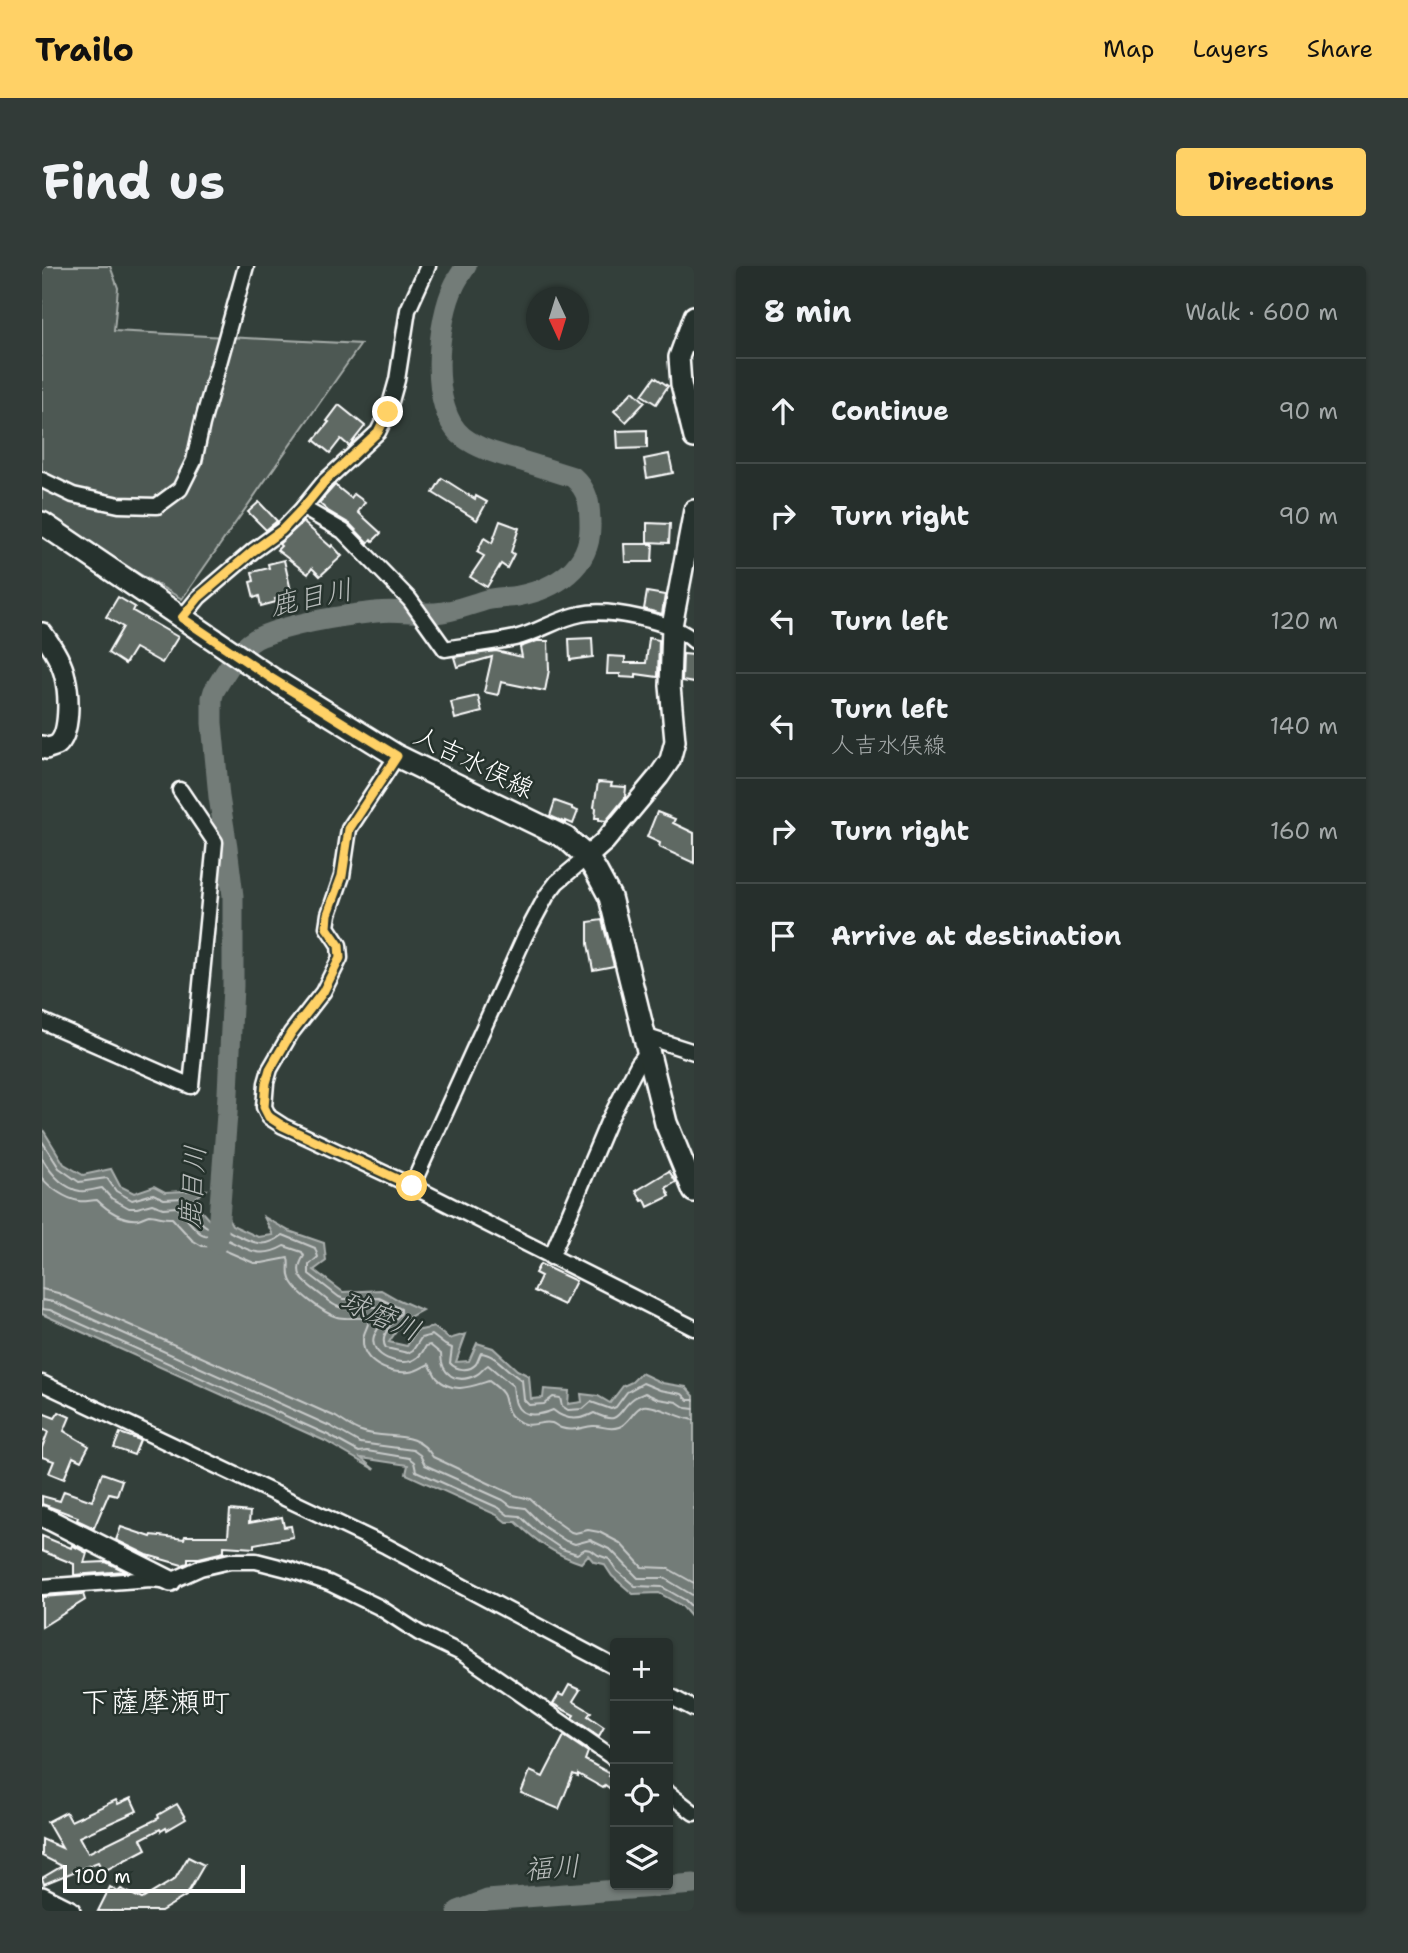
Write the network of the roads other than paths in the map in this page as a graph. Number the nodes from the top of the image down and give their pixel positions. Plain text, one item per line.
1 (246, 266) edge
2 (428, 266) edge
3 (694, 316) edge
4 (694, 438) edge
5 (42, 480) edge
6 (303, 508) junction
7 (694, 510) edge
8 (42, 523) edge
9 (182, 618) junction
10 (672, 626) junction
11 (42, 633) edge
12 (694, 641) edge
13 (42, 747) edge
14 (397, 756) junction
15 (180, 790) dead end
16 (587, 858) junction
17 (42, 1021) edge
18 (646, 1043) junction
19 (694, 1052) edge
20 (412, 1186) junction
21 (694, 1191) edge
22 (551, 1256) junction
23 (694, 1328) edge
24 (42, 1383) edge
25 (42, 1516) edge
26 (170, 1581) junction
27 (42, 1587) edge
28 (610, 1664) edge
29 (673, 1698) edge
30 (694, 1709) edge
31 (610, 1756) edge
32 (673, 1797) edge
33 (694, 1813) edge
34 (42, 1897) edge
35 (70, 1911) edge

1 - 5 street
2 - 6 street
3 - 4 street
6 - 9 street
6 - 10 street
7 - 10 street
8 - 9 main road, 人吉水俣線
9 - 14 main road, 人吉水俣線
10 - 12 street
10 - 16 street
11 - 13 street
14 - 16 main road, 人吉水俣線
14 - 20 street
15 - 17 street
16 - 18 main road, 人吉水俣線
16 - 20 street
18 - 19 street
18 - 21 main road, 人吉水俣線
18 - 22 street
20 - 22 street
22 - 23 street
24 - 28 street
25 - 26 street
26 - 27 street
26 - 31 street
29 - 30 street
32 - 33 street
34 - 35 street

